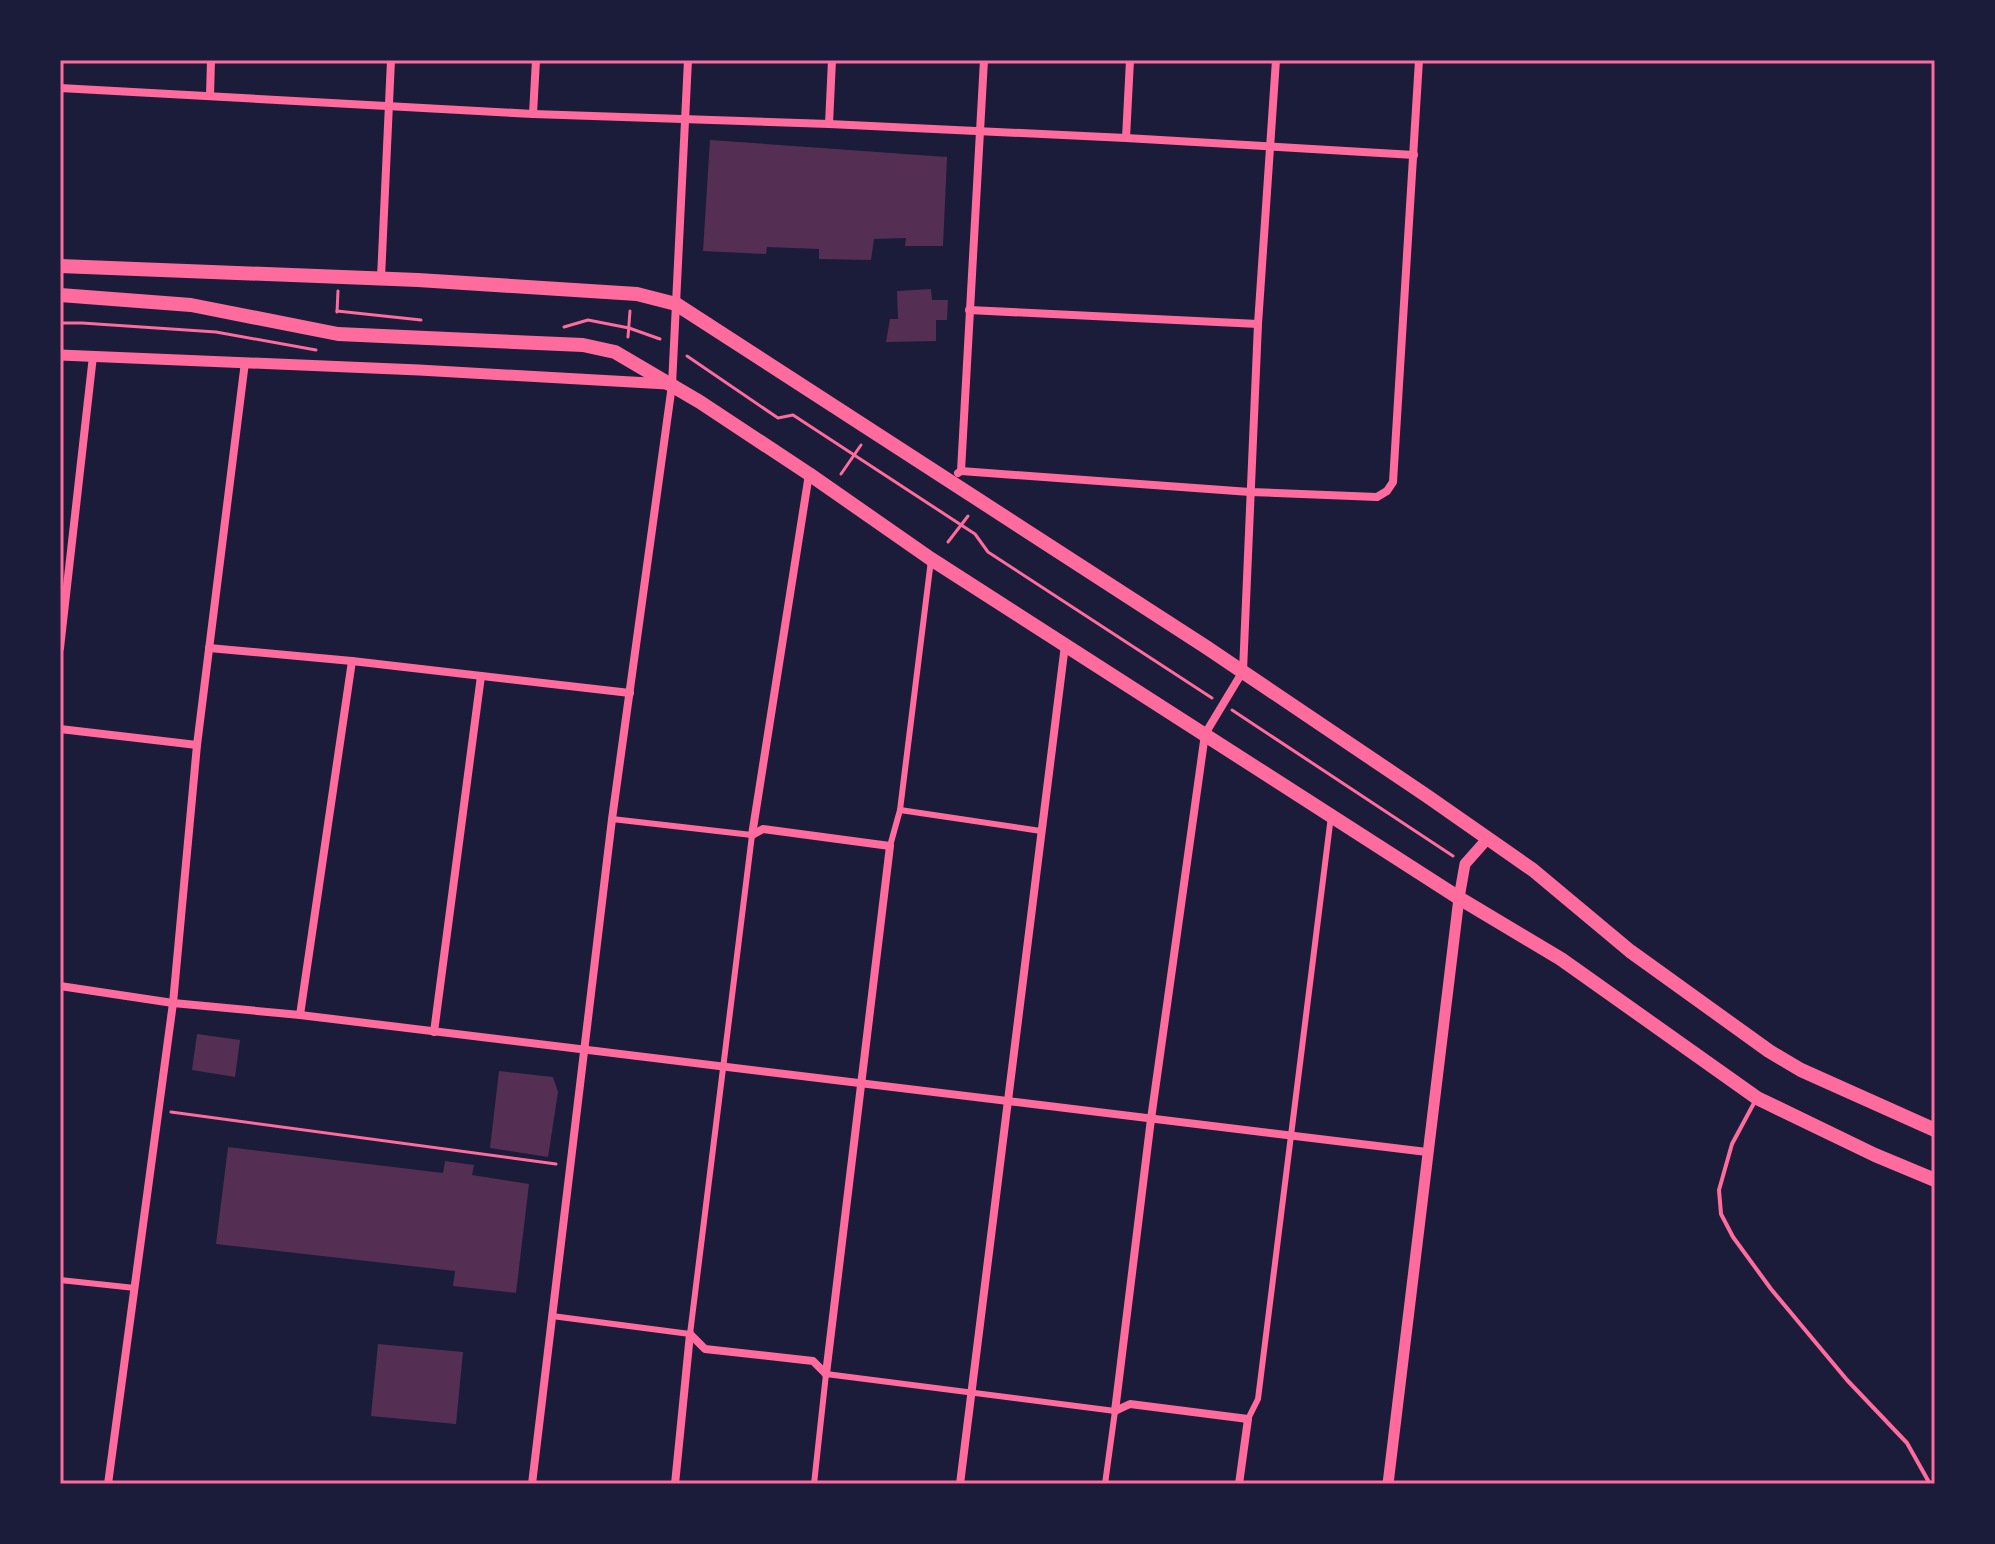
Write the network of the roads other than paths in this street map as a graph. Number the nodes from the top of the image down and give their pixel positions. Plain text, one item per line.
1 (211, 60) edge
2 (391, 60) edge
3 (536, 60) edge
4 (688, 60) edge
5 (832, 60) edge
6 (984, 60) edge
7 (1130, 60) edge
8 (1276, 60) edge
9 (1419, 60) edge
10 (60, 88) edge
11 (210, 96) junction
12 (389, 107) junction
13 (533, 114) junction
14 (684, 118) junction
15 (829, 124) junction
16 (980, 131) junction
17 (1126, 138) junction
18 (1270, 146) junction
19 (1414, 155) junction
20 (60, 266) edge
21 (381, 278) junction
22 (60, 295) edge
23 (676, 304) junction
24 (969, 310) junction
25 (1258, 324) junction
26 (60, 355) edge
27 (93, 356) junction
28 (245, 362) junction
29 (672, 385) junction
30 (961, 471) junction
31 (809, 474) junction
32 (950, 482) junction
33 (1250, 492) junction
34 (931, 559) junction
35 (1065, 645) junction
36 (60, 648) edge
37 (209, 648) junction
38 (352, 661) junction
39 (1243, 671) junction
40 (481, 676) junction
41 (630, 693) junction
42 (60, 729) edge
43 (1205, 734) junction
44 (197, 745) junction
45 (900, 810) junction
46 (1331, 816) junction
47 (612, 819) junction
48 (1041, 831) junction
49 (752, 835) junction
50 (1488, 838) junction
51 (890, 846) junction
52 (1459, 898) junction
53 (60, 986) edge
54 (173, 1003) junction
55 (300, 1015) junction
56 (434, 1032) junction
57 (583, 1051) junction
58 (723, 1068) junction
59 (861, 1084) junction
60 (1757, 1098) junction
61 (1007, 1103) junction
62 (1151, 1119) junction
63 (1935, 1130) edge
64 (1290, 1136) junction
65 (1427, 1152) junction
66 (1935, 1180) edge
67 (60, 1280) edge
68 (135, 1288) junction
69 (552, 1316) junction
70 (690, 1334) junction
71 (826, 1374) junction
72 (972, 1394) junction
73 (1115, 1411) junction
74 (1248, 1419) junction
75 (108, 1484) edge
76 (532, 1484) edge
77 (675, 1484) edge
78 (814, 1484) edge
79 (960, 1484) edge
80 (1105, 1484) edge
81 (1239, 1484) edge
82 (1388, 1484) edge
83 (1930, 1484) edge

1 - 11 street
2 - 12 street
3 - 13 street
4 - 14 street
5 - 15 street
6 - 16 street
7 - 17 street
8 - 18 street
9 - 19 street
10 - 11 street
11 - 12 street
12 - 13 street
12 - 21 street
13 - 14 street
14 - 15 street
14 - 23 street
15 - 16 street
16 - 17 street
16 - 24 street
17 - 18 street
18 - 19 street
18 - 25 street
19 - 33 street
20 - 21 main road
21 - 23 main road
22 - 29 main road
23 - 29 street
23 - 32 main road
24 - 25 street
24 - 30 street
25 - 33 street
26 - 27 street
27 - 28 street
27 - 36 street
28 - 29 street
28 - 37 street
29 - 31 main road
29 - 41 street
30 - 32 street
30 - 33 street
31 - 34 main road
31 - 49 street
32 - 39 main road
33 - 39 street
34 - 35 main road
34 - 45 street
35 - 43 main road
35 - 48 street
37 - 38 street
37 - 44 street
38 - 40 street
38 - 55 street
39 - 43 street
39 - 50 main road
40 - 41 street
40 - 56 street
41 - 47 street
42 - 44 street
43 - 46 main road
43 - 62 street
44 - 54 street
45 - 48 street
45 - 51 street
46 - 52 main road
46 - 64 street
47 - 49 street
47 - 57 street
48 - 61 street
49 - 51 street
49 - 58 street
50 - 52 street
50 - 63 main road
51 - 59 street
52 - 60 main road
52 - 65 street
53 - 54 street
54 - 55 street
54 - 68 street
55 - 56 street
56 - 57 street
57 - 58 street
57 - 69 street
58 - 59 street
58 - 70 street
59 - 61 street
59 - 71 street
60 - 66 main road
60 - 83 lane
61 - 62 street
61 - 72 street
62 - 64 street
62 - 73 street
64 - 65 street
64 - 74 street
65 - 82 street
67 - 68 street
68 - 75 street
69 - 70 street
69 - 76 street
70 - 71 street
70 - 77 street
71 - 72 street
71 - 78 street
72 - 73 street
72 - 79 street
73 - 74 street
73 - 80 street
74 - 81 street

